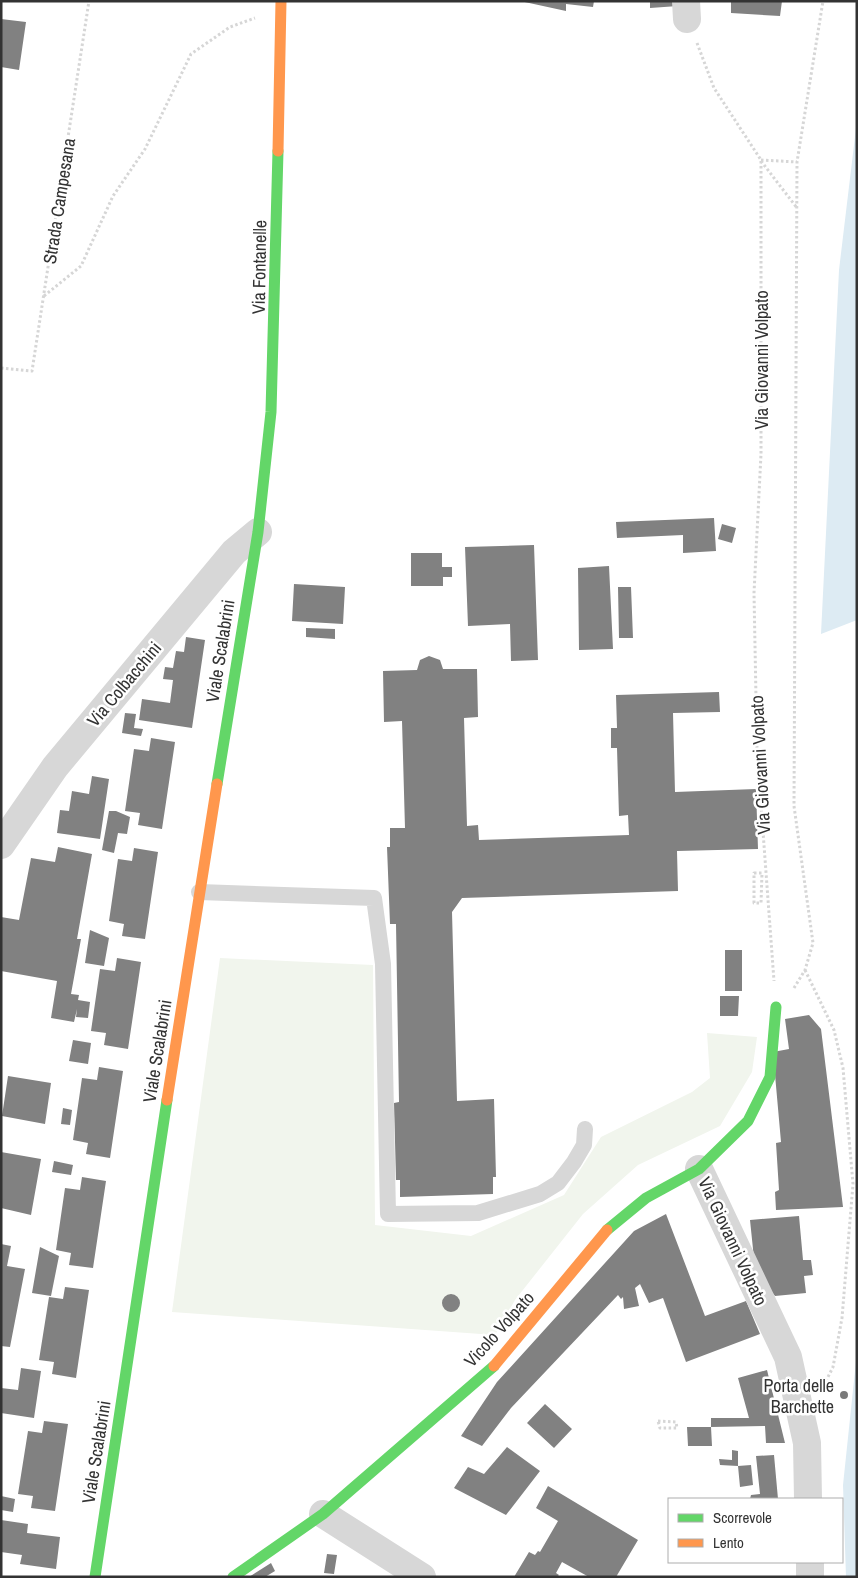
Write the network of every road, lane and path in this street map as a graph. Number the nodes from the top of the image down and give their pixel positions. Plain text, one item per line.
1 (89, 1) edge
2 (822, 1) edge
3 (281, 5) edge
4 (687, 10) edge
5 (761, 160) junction
6 (797, 162) junction
7 (797, 208) junction
8 (44, 296) junction
9 (1, 368) edge
10 (258, 532) junction
11 (1, 845) edge
12 (199, 892) junction
13 (761, 903) joint
14 (776, 1007) joint
15 (585, 1129) dead end
16 (699, 1169) junction
17 (820, 1396) dead end
18 (676, 1422) joint
19 (808, 1498) edge
20 (323, 1514) junction
21 (810, 1563) edge
22 (95, 1577) edge
23 (233, 1577) edge
24 (422, 1577) edge
25 (810, 1577) edge

1 - 8 path, Strada Campesana
2 - 6 path
3 - 8 path
3 - 10 street, Via Fontanelle
4 - 5 path
5 - 6 path
5 - 7 path
5 - 14 path, Via Giovanni Volpato
6 - 7 path
7 - 17 path
8 - 9 path, Strada Campesana
10 - 11 street, Via Colbacchini
10 - 12 street, Viale Scalabrini
12 - 15 lane
12 - 22 street, Viale Scalabrini
13 - 13 path
14 - 16 street, Via Giovanni Volpato
16 - 19 street, Via Giovanni Volpato
16 - 20 street, Vicolo Volpato
18 - 18 path
20 - 23 street, Vicolo Volpato
20 - 24 street
21 - 25 street

